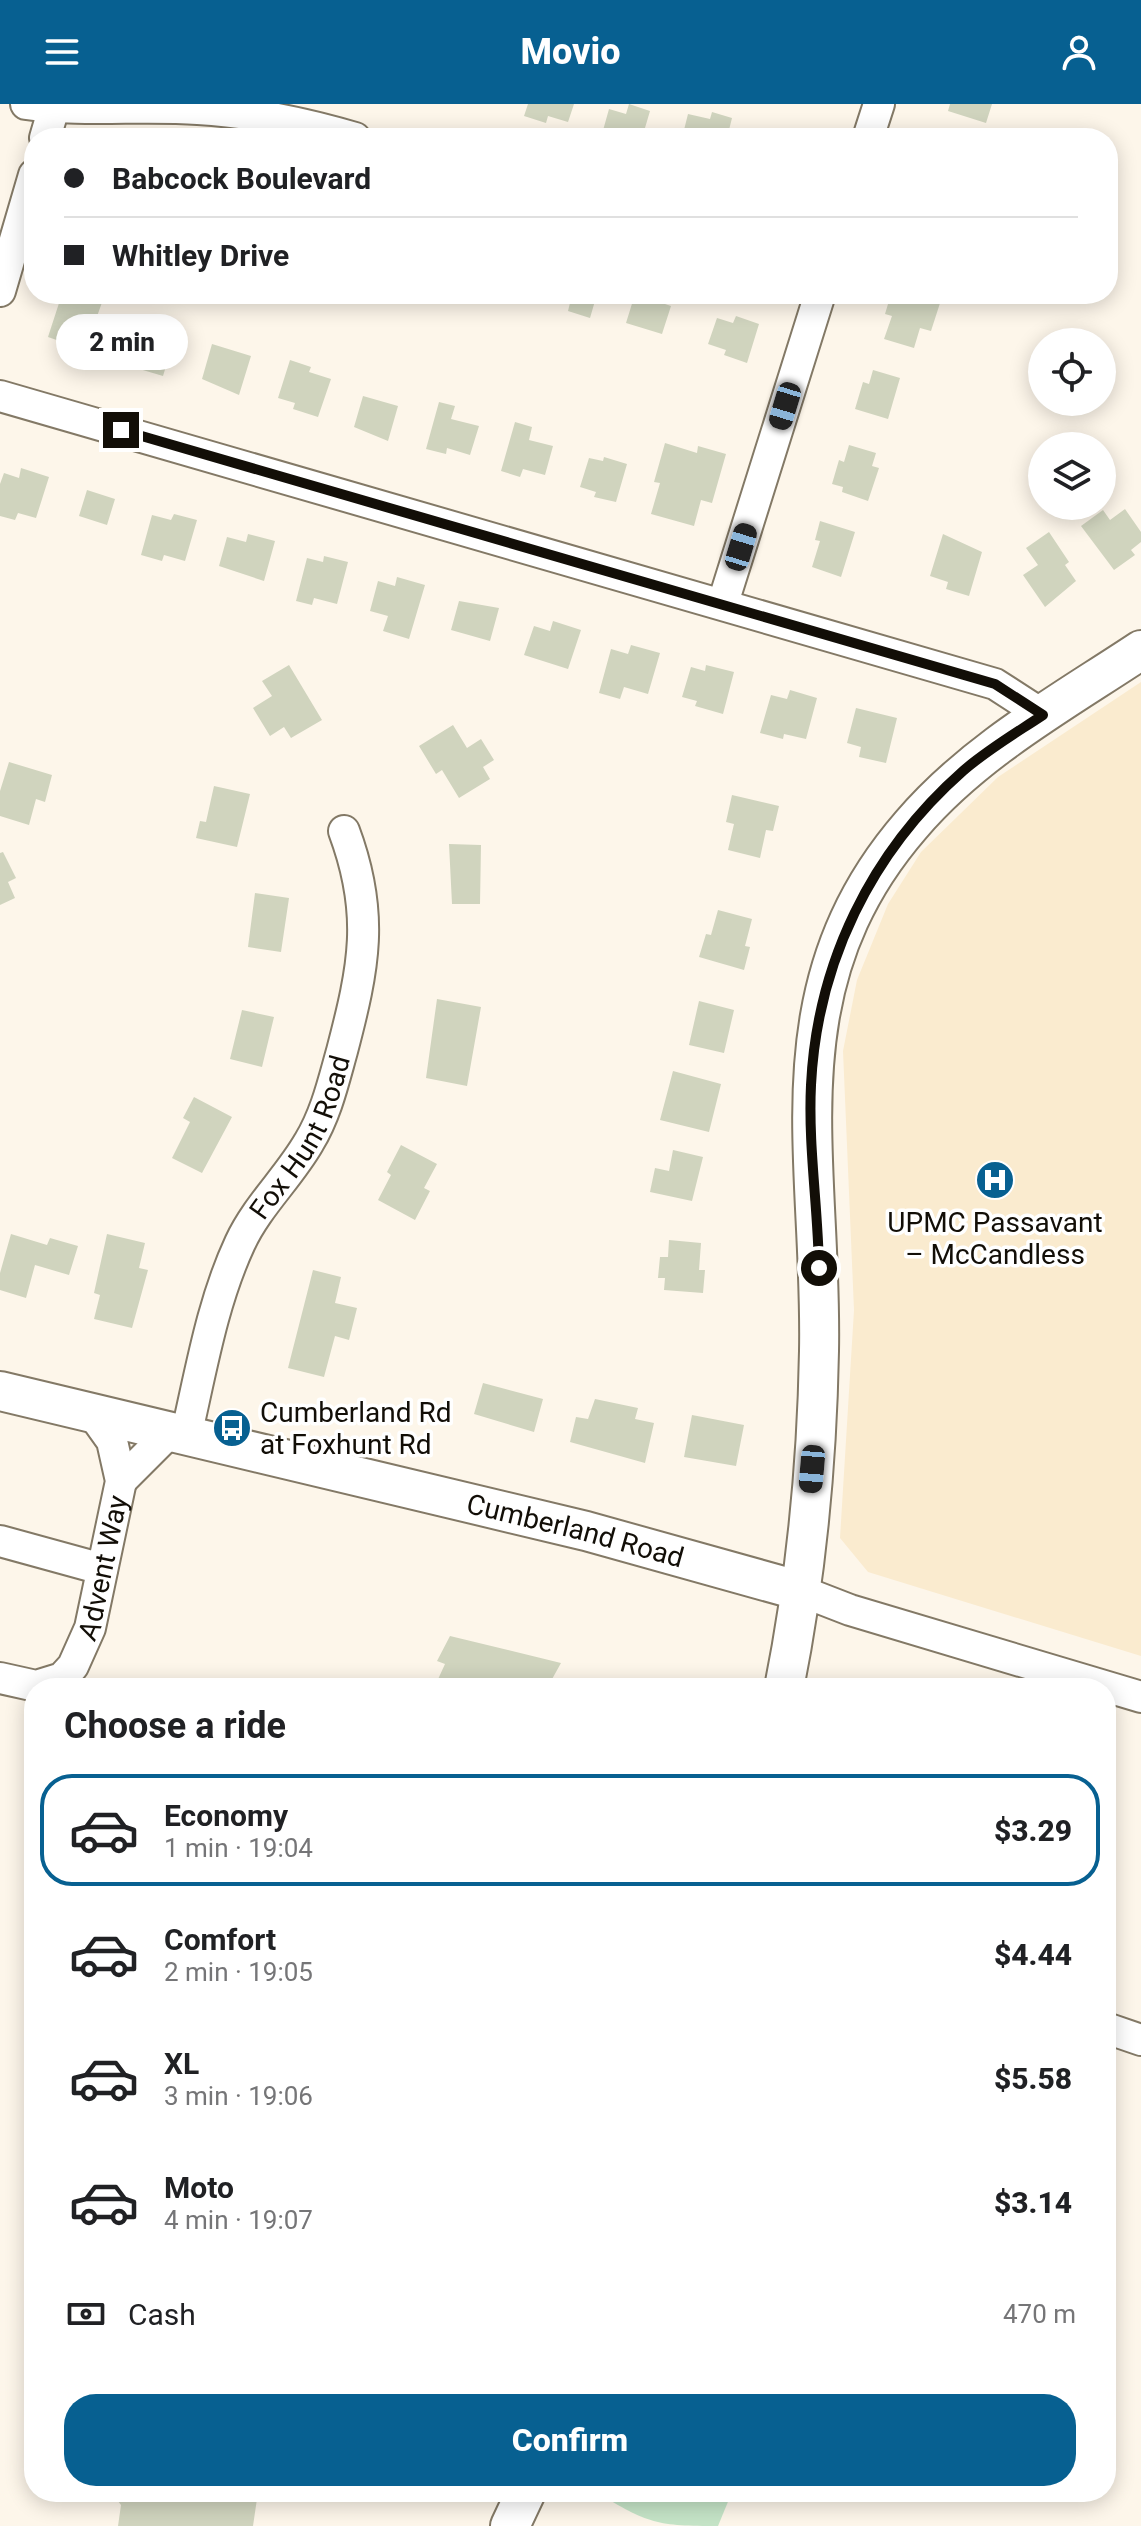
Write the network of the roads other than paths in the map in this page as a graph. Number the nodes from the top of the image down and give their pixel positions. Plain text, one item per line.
1 (879, 104) edge
2 (45, 105) edge
3 (45, 128) edge
4 (313, 128) edge
5 (871, 128) edge
6 (24, 209) edge
7 (0, 291) edge
8 (817, 304) edge
9 (0, 396) edge
10 (723, 603) junction
11 (1141, 650) edge
12 (1043, 715) junction
13 (344, 831) dead end
14 (0, 1391) edge
15 (92, 1413) junction
16 (178, 1434) junction
17 (121, 1481) junction
18 (0, 1541) edge
19 (102, 1569) junction
20 (801, 1591) junction
21 (0, 1678) edge
22 (62, 1678) edge
23 (786, 1678) edge
24 (1077, 1678) edge
25 (24, 1683) edge
26 (1116, 1690) edge
27 (1141, 1697) edge
28 (1116, 2031) edge
29 (1141, 2040) edge
30 (521, 2502) edge
31 (510, 2526) edge

1 - 5 street
2 - 3 street
2 - 4 street
6 - 7 street
8 - 10 street
9 - 10 street
10 - 12 street
11 - 12 main road
12 - 20 main road
13 - 16 street, Fox Hunt Road
14 - 15 main road, Cumberland Road
15 - 16 main road, Cumberland Road
15 - 17 street, Advent Way
16 - 17 street, Advent Way
16 - 20 main road, Cumberland Road
17 - 19 street, Advent Way
18 - 19 street
19 - 22 street, Advent Way
20 - 23 main road
20 - 24 street, Cumberland Road
21 - 25 street, Advent Way
26 - 27 street, Cumberland Road
28 - 29 street
30 - 31 main road

